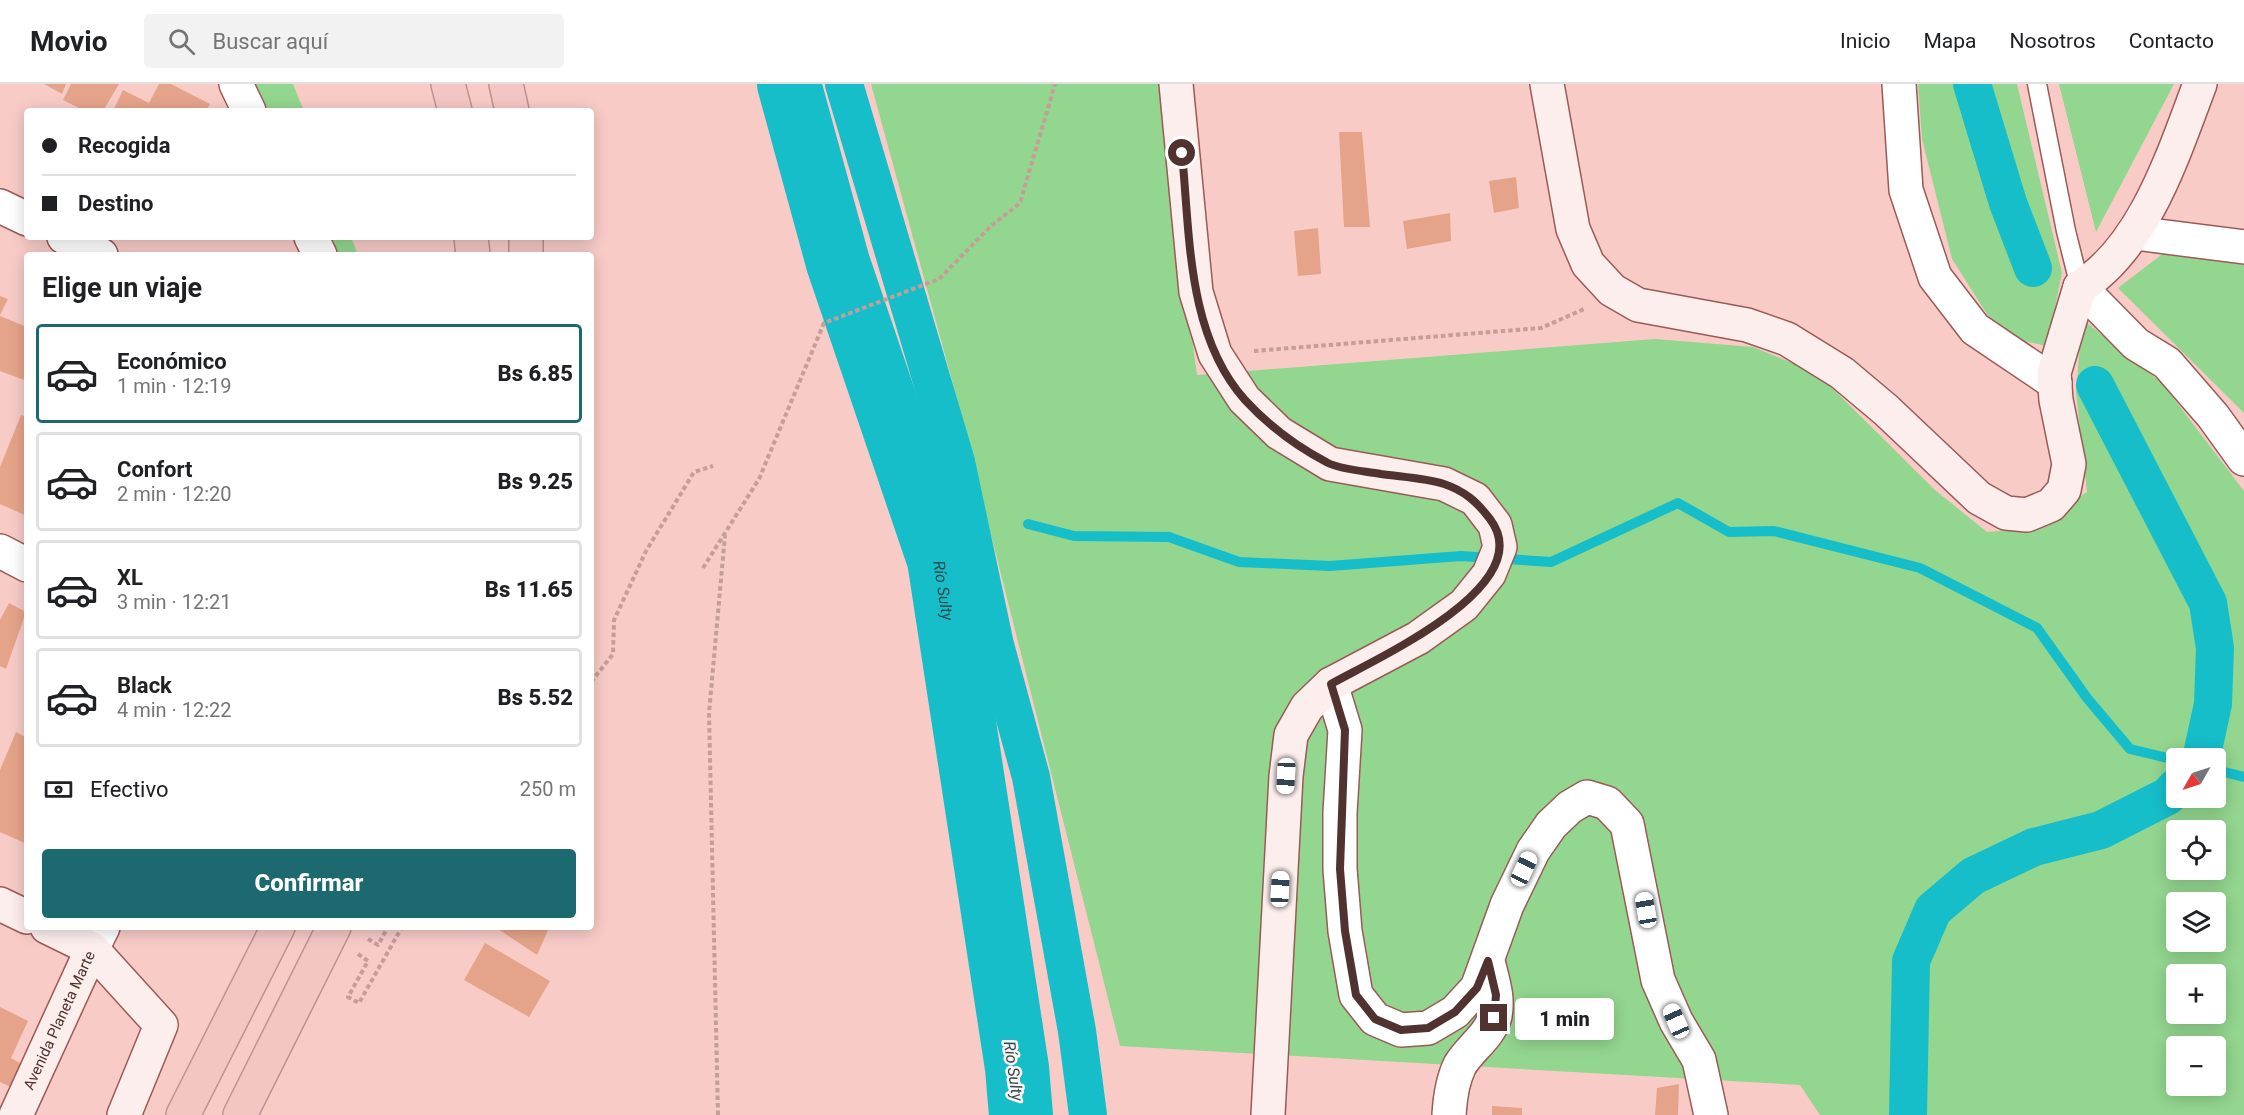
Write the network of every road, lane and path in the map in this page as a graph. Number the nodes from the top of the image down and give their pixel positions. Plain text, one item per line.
1 (236, 84) edge
2 (448, 84) edge
3 (506, 84) edge
4 (1055, 84) edge
5 (1176, 84) edge
6 (1547, 84) edge
7 (1899, 84) edge
8 (2037, 84) edge
9 (2200, 84) edge
10 (248, 108) edge
11 (454, 108) edge
12 (511, 108) edge
13 (0, 206) edge
14 (24, 218) edge
15 (2135, 232) junction
16 (70, 240) edge
17 (2244, 247) edge
18 (95, 252) edge
19 (2080, 287) junction
20 (1612, 290) junction
21 (1215, 354) junction
22 (2055, 383) junction
23 (2244, 459) edge
24 (713, 466) dead end
25 (725, 534) junction
26 (0, 551) edge
27 (24, 563) edge
28 (703, 568) dead end
29 (594, 678) edge
30 (1331, 684) junction
31 (0, 904) edge
32 (24, 916) edge
33 (61, 930) edge
34 (276, 930) edge
35 (332, 930) edge
36 (386, 930) edge
37 (400, 930) edge
38 (98, 938) edge
39 (378, 945) dead end
40 (368, 961) dead end
41 (1488, 961) junction
42 (182, 1108) edge
43 (16, 1115) edge
44 (124, 1115) edge
45 (240, 1115) edge
46 (718, 1115) edge
47 (1268, 1115) edge
48 (1449, 1115) edge
49 (1711, 1115) edge

1 - 10 street
2 - 11 highway
3 - 12 highway
4 - 25 path
5 - 21 street
6 - 20 street
7 - 22 street
8 - 19 lane
9 - 15 street
13 - 14 street
15 - 17 street
15 - 19 street
16 - 18 street
19 - 22 street
19 - 23 street
20 - 21 path
20 - 22 street
21 - 30 street
24 - 29 path
25 - 28 path
25 - 46 path
26 - 27 street
30 - 41 street
30 - 47 street
31 - 32 street
33 - 38 street
34 - 42 highway
35 - 45 highway
36 - 39 path
37 - 40 path
38 - 43 street, Avenida Planeta Marte
38 - 44 street
41 - 48 street
41 - 49 street

